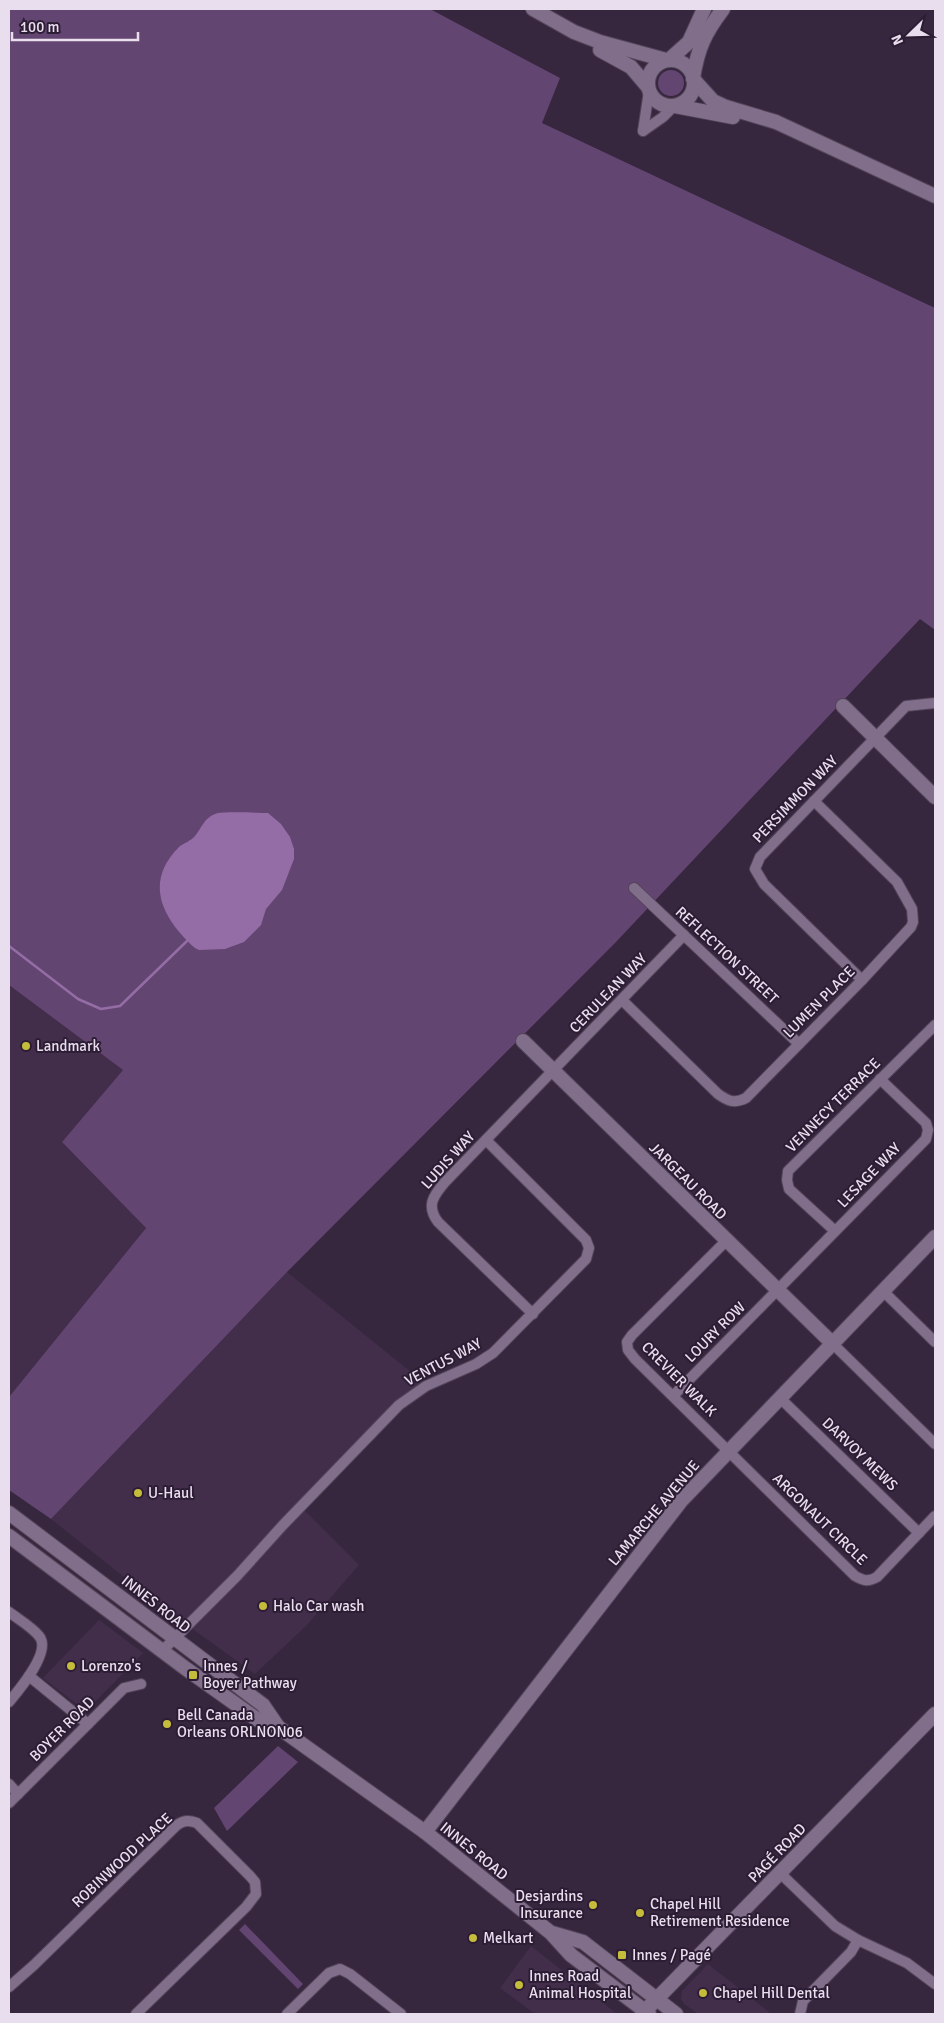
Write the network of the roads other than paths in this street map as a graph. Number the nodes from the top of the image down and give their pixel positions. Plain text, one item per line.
1 (533, 9) edge
2 (704, 9) edge
3 (723, 9) edge
4 (574, 32) junction
5 (668, 60) junction
6 (693, 78) junction
7 (648, 89) junction
8 (675, 106) junction
9 (788, 128) junction
10 (935, 196) edge
11 (935, 703) edge
12 (843, 706) dead end
13 (876, 738) junction
14 (935, 797) edge
15 (814, 801) junction
16 (634, 888) dead end
17 (684, 935) junction
18 (862, 980) junction
19 (622, 1000) junction
20 (935, 1026) edge
21 (523, 1040) dead end
22 (799, 1044) junction
23 (553, 1072) junction
24 (880, 1079) junction
25 (486, 1140) junction
26 (835, 1231) junction
27 (935, 1238) edge
28 (726, 1242) junction
29 (778, 1289) junction
30 (884, 1292) junction
31 (533, 1314) junction
32 (935, 1342) edge
33 (832, 1343) junction
34 (674, 1396) junction
35 (780, 1398) junction
36 (935, 1444) edge
37 (729, 1450) junction
38 (9, 1513) edge
39 (935, 1516) edge
40 (919, 1533) junction
41 (9, 1536) edge
42 (9, 1612) edge
43 (175, 1640) junction
44 (162, 1651) junction
45 (29, 1676) junction
46 (141, 1684) dead end
47 (9, 1702) edge
48 (935, 1714) edge
49 (88, 1724) junction
50 (278, 1727) junction
51 (9, 1784) edge
52 (18, 1794) junction
53 (9, 1803) edge
54 (425, 1832) junction
55 (780, 1873) junction
56 (551, 1932) junction
57 (858, 1940) junction
58 (935, 1984) edge
59 (9, 1987) edge
60 (657, 1999) junction
61 (646, 2013) edge
62 (136, 2014) edge
63 (287, 2014) edge
64 (401, 2014) edge
65 (676, 2014) edge
66 (800, 2014) edge

1 - 4 main road
2 - 5 main road
3 - 6 main road
4 - 5 main road
4 - 7 main road
5 - 6 main road
5 - 7 main road
6 - 8 main road
6 - 9 main road
7 - 8 main road
7 - 8 street
8 - 9 main road
9 - 10 main road
11 - 13 street, PERSIMMON WAY
12 - 13 main road
13 - 14 main road
13 - 15 street, PERSIMMON WAY
15 - 18 street, LUMEN PLACE
15 - 18 street, PERSIMMON WAY
16 - 17 street, REFLECTION STREET
17 - 19 street, CERULEAN WAY
17 - 22 street, REFLECTION STREET
18 - 22 street, LUMEN PLACE
19 - 22 street, LUMEN PLACE
19 - 23 street, CERULEAN WAY
20 - 24 street, VENNECY TERRACE
21 - 23 main road, JARGEAU ROAD
23 - 25 street, LUDIS WAY
23 - 28 main road, JARGEAU ROAD
24 - 26 street, LESAGE WAY
24 - 26 street, VENNECY TERRACE
25 - 31 street, LUDIS WAY
25 - 31 street, VENTUS WAY
26 - 29 street, LESAGE WAY
27 - 30 main road, LAMARCHE AVENUE
28 - 29 main road, JARGEAU ROAD
28 - 34 street, CREVIER WALK
29 - 33 main road, JARGEAU ROAD
29 - 34 street, LOURY ROW
30 - 32 street
30 - 33 main road, LAMARCHE AVENUE
31 - 43 street, VENTUS WAY
33 - 35 main road, LAMARCHE AVENUE
33 - 36 street
34 - 37 street, CREVIER WALK
35 - 37 main road, LAMARCHE AVENUE
35 - 40 street, DARVOY MEWS
37 - 40 street, ARGONAUT CIRCLE
37 - 54 main road, LAMARCHE AVENUE
38 - 43 main road, INNES ROAD
39 - 40 street, ARGONAUT CIRCLE
41 - 44 main road, INNES ROAD
42 - 45 street
43 - 44 street, VENTUS WAY
43 - 50 main road, INNES ROAD
44 - 50 main road, INNES ROAD
45 - 47 street
45 - 49 street
46 - 49 street, BOYER ROAD
48 - 55 main road, PAGÉ ROAD
49 - 52 street, BOYER ROAD
50 - 54 main road, INNES ROAD
51 - 52 street
52 - 53 street, BOYER ROAD
54 - 56 main road, INNES ROAD
55 - 57 street
55 - 60 main road, PAGÉ ROAD
56 - 60 main road, INNES ROAD
56 - 61 main road, INNES ROAD
57 - 58 street
57 - 66 street
59 - 62 street, ROBINWOOD PLACE
60 - 61 main road, PAGÉ ROAD
60 - 65 main road, INNES ROAD
63 - 64 street

